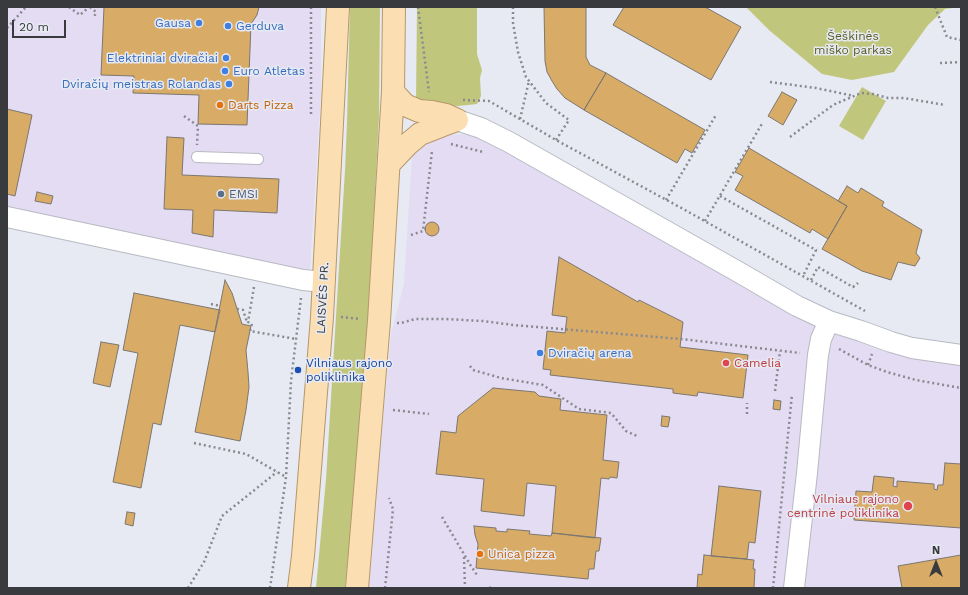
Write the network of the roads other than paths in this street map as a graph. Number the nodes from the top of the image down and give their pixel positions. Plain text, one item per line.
1 (338, 7) edge
2 (394, 7) edge
3 (393, 92) junction
4 (458, 110) junction
5 (197, 157) road end
6 (258, 159) dead end
7 (389, 164) junction
8 (7, 216) edge
9 (324, 282) junction
10 (829, 321) junction
11 (961, 355) edge
12 (299, 588) edge
13 (357, 588) edge
14 (794, 588) edge

1 - 9 main road, LAISVĖS PR.
2 - 3 main road
3 - 4 main road
3 - 7 main road
4 - 7 main road
4 - 10 street
5 - 6 lane
7 - 13 main road
8 - 9 street
9 - 12 main road, LAISVĖS PR.
10 - 11 street
10 - 14 street

